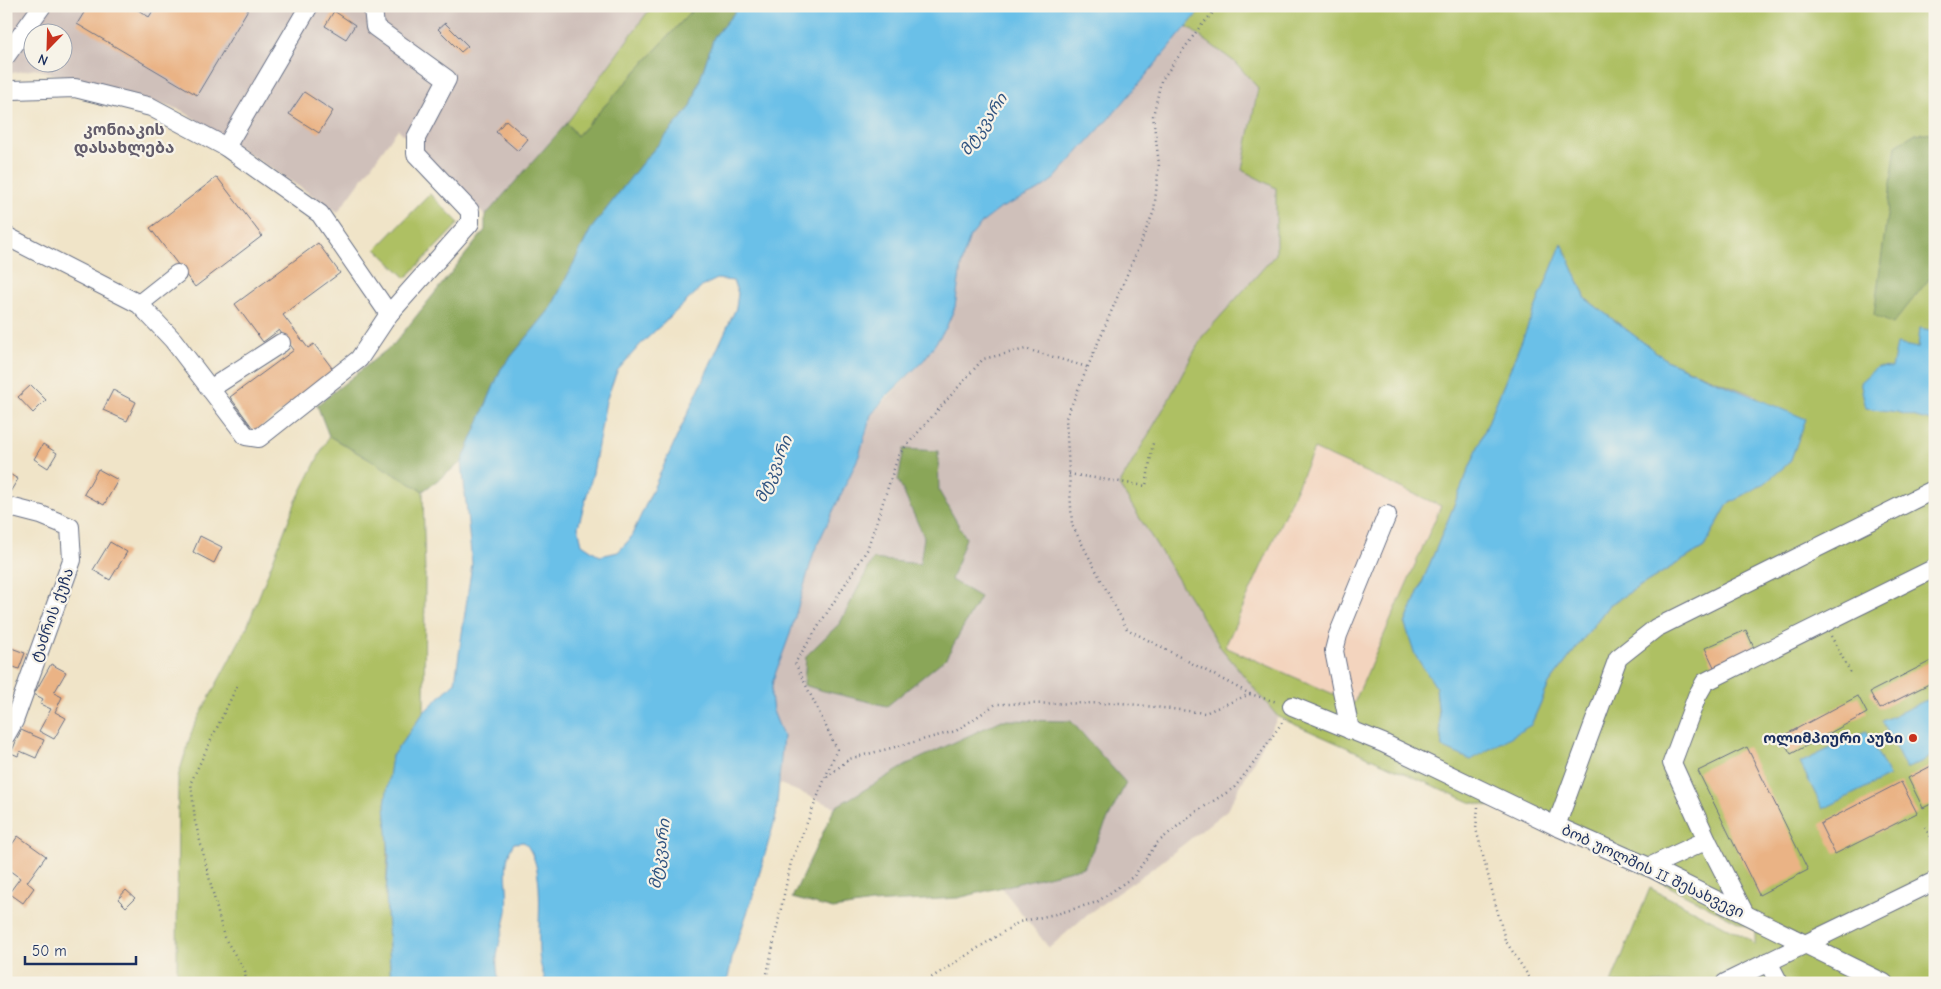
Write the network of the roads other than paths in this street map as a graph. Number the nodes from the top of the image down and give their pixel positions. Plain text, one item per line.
1 (42, 6) edge
2 (309, 6) edge
3 (371, 6) edge
4 (6, 56) edge
5 (6, 92) edge
6 (226, 147) junction
7 (6, 236) edge
8 (177, 274) dead end
9 (139, 304) junction
10 (389, 314) junction
11 (281, 344) dead end
12 (210, 388) junction
13 (1935, 489) edge
14 (6, 506) edge
15 (1387, 515) dead end
16 (1935, 568) edge
17 (1292, 706) road end
18 (1350, 730) junction
19 (6, 735) edge
20 (1556, 826) junction
21 (1707, 840) junction
22 (1649, 867) junction
23 (1935, 881) edge
24 (1745, 914) junction
25 (1806, 943) junction
26 (1768, 962) junction
27 (1849, 965) junction
28 (1725, 983) edge
29 (1778, 983) edge
30 (1852, 983) edge
31 (1884, 983) edge

1 - 4 street
2 - 6 street
3 - 10 street
5 - 6 street
6 - 10 street
7 - 9 street
8 - 9 street
9 - 12 street
10 - 12 street
11 - 12 street
13 - 20 street, ბობ უოლშის II შესახვევი
14 - 19 street, ტაძრის ქუჩა
15 - 18 street
16 - 21 street
17 - 18 street
18 - 20 street
20 - 22 street, ბობ უოლშის II შესახვევი
21 - 22 street
21 - 24 street
22 - 24 street, ბობ უოლშის II შესახვევი
23 - 25 street
24 - 25 street, ბობ უოლშის II შესახვევი
25 - 26 street
25 - 27 street, ბობ უოლშის II შესახვევი
26 - 28 street
26 - 29 street
27 - 30 street
27 - 31 street, ბობ უოლშის II შესახვევი

